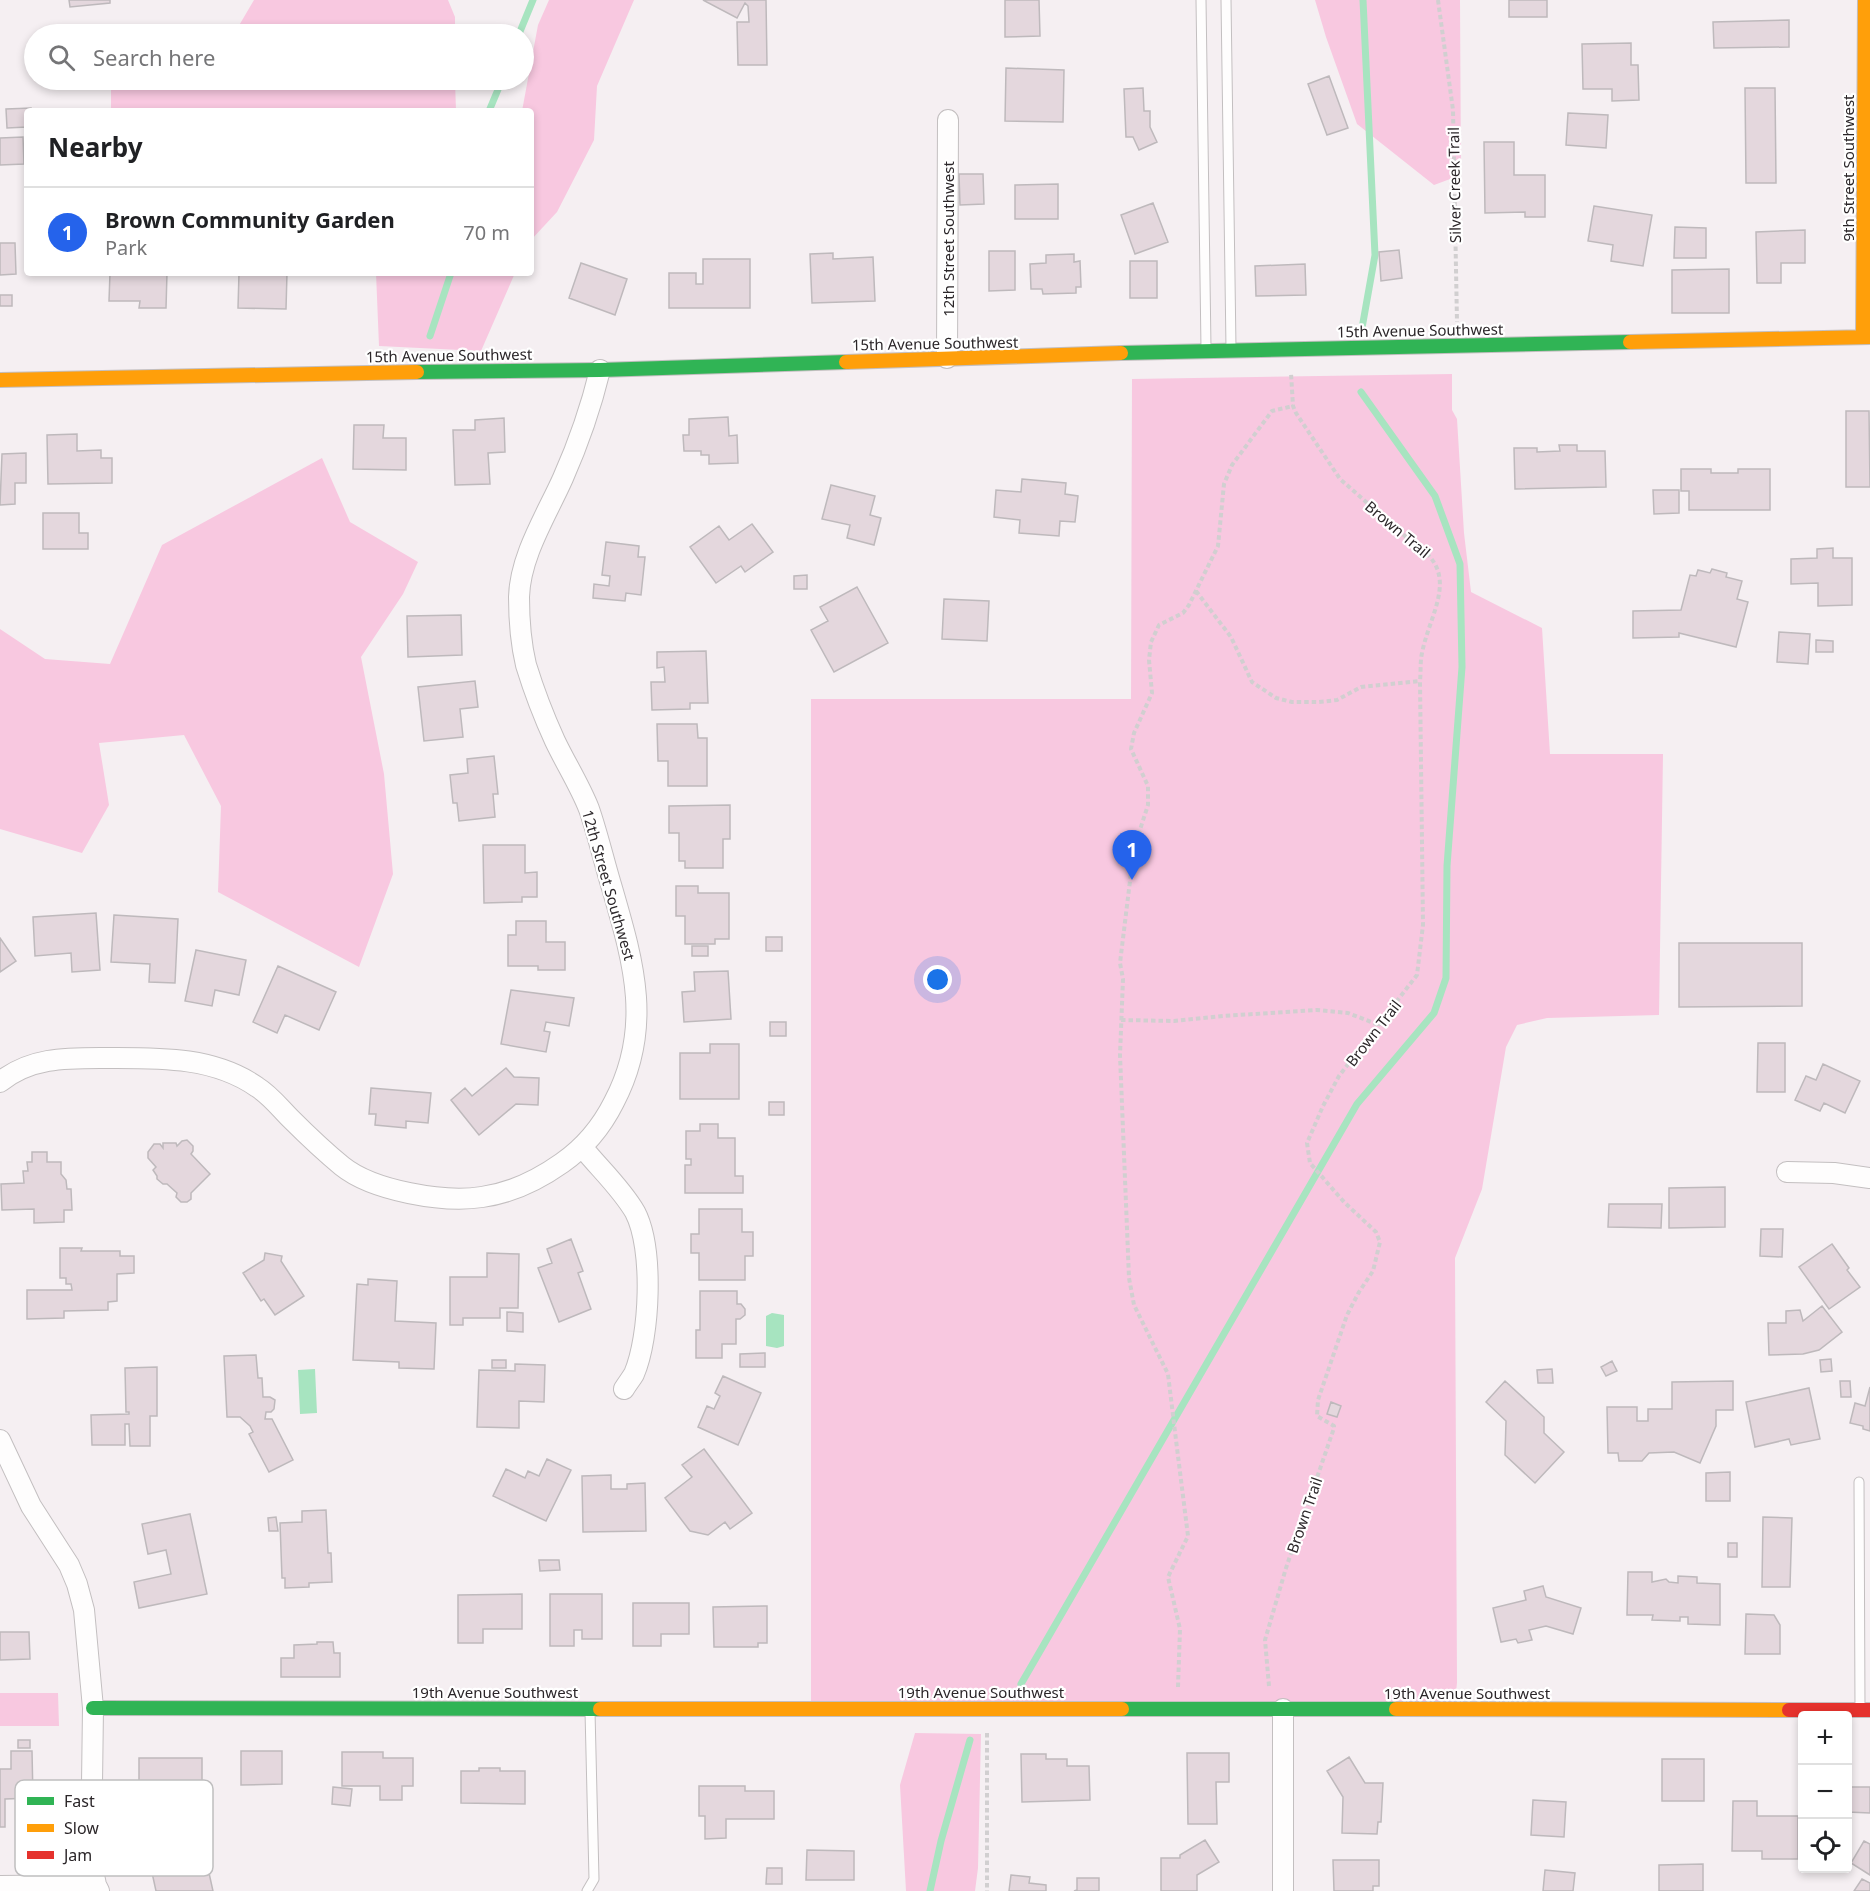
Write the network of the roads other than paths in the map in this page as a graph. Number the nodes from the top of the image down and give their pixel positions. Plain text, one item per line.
1 (1201, 0) edge
2 (1226, 0) edge
3 (1864, 0) edge
4 (948, 120) dead end
5 (1866, 337) edge
6 (1231, 350) junction
7 (1207, 351) junction
8 (947, 358) junction
9 (600, 370) junction
10 (0, 380) edge
11 (3, 1080) edge
12 (583, 1148) junction
13 (1787, 1172) dead end
14 (1870, 1178) edge
15 (624, 1389) dead end
16 (0, 1440) edge
17 (1859, 1482) dead end
18 (93, 1707) junction
19 (590, 1708) junction
20 (1283, 1709) junction
21 (1865, 1710) edge
22 (92, 1780) edge
23 (0, 1886) edge
24 (98, 1888) edge
25 (587, 1891) edge
26 (1283, 1891) edge

1 - 7 lane
2 - 6 lane
3 - 5 street, 9th Street Southwest
4 - 8 street, 12th Street Southwest
5 - 6 street, 15th Avenue Southwest
6 - 7 street, 15th Avenue Southwest
7 - 8 street, 15th Avenue Southwest
8 - 9 street, 15th Avenue Southwest
9 - 10 street, 15th Avenue Southwest
9 - 12 street, 12th Street Southwest
11 - 12 street, 12th Street Southwest
12 - 15 street
13 - 14 street
16 - 18 street
17 - 21 lane
18 - 19 street, 19th Avenue Southwest
18 - 22 street
19 - 20 street, 19th Avenue Southwest
19 - 25 lane
20 - 21 street, 19th Avenue Southwest
20 - 26 street
23 - 24 street

